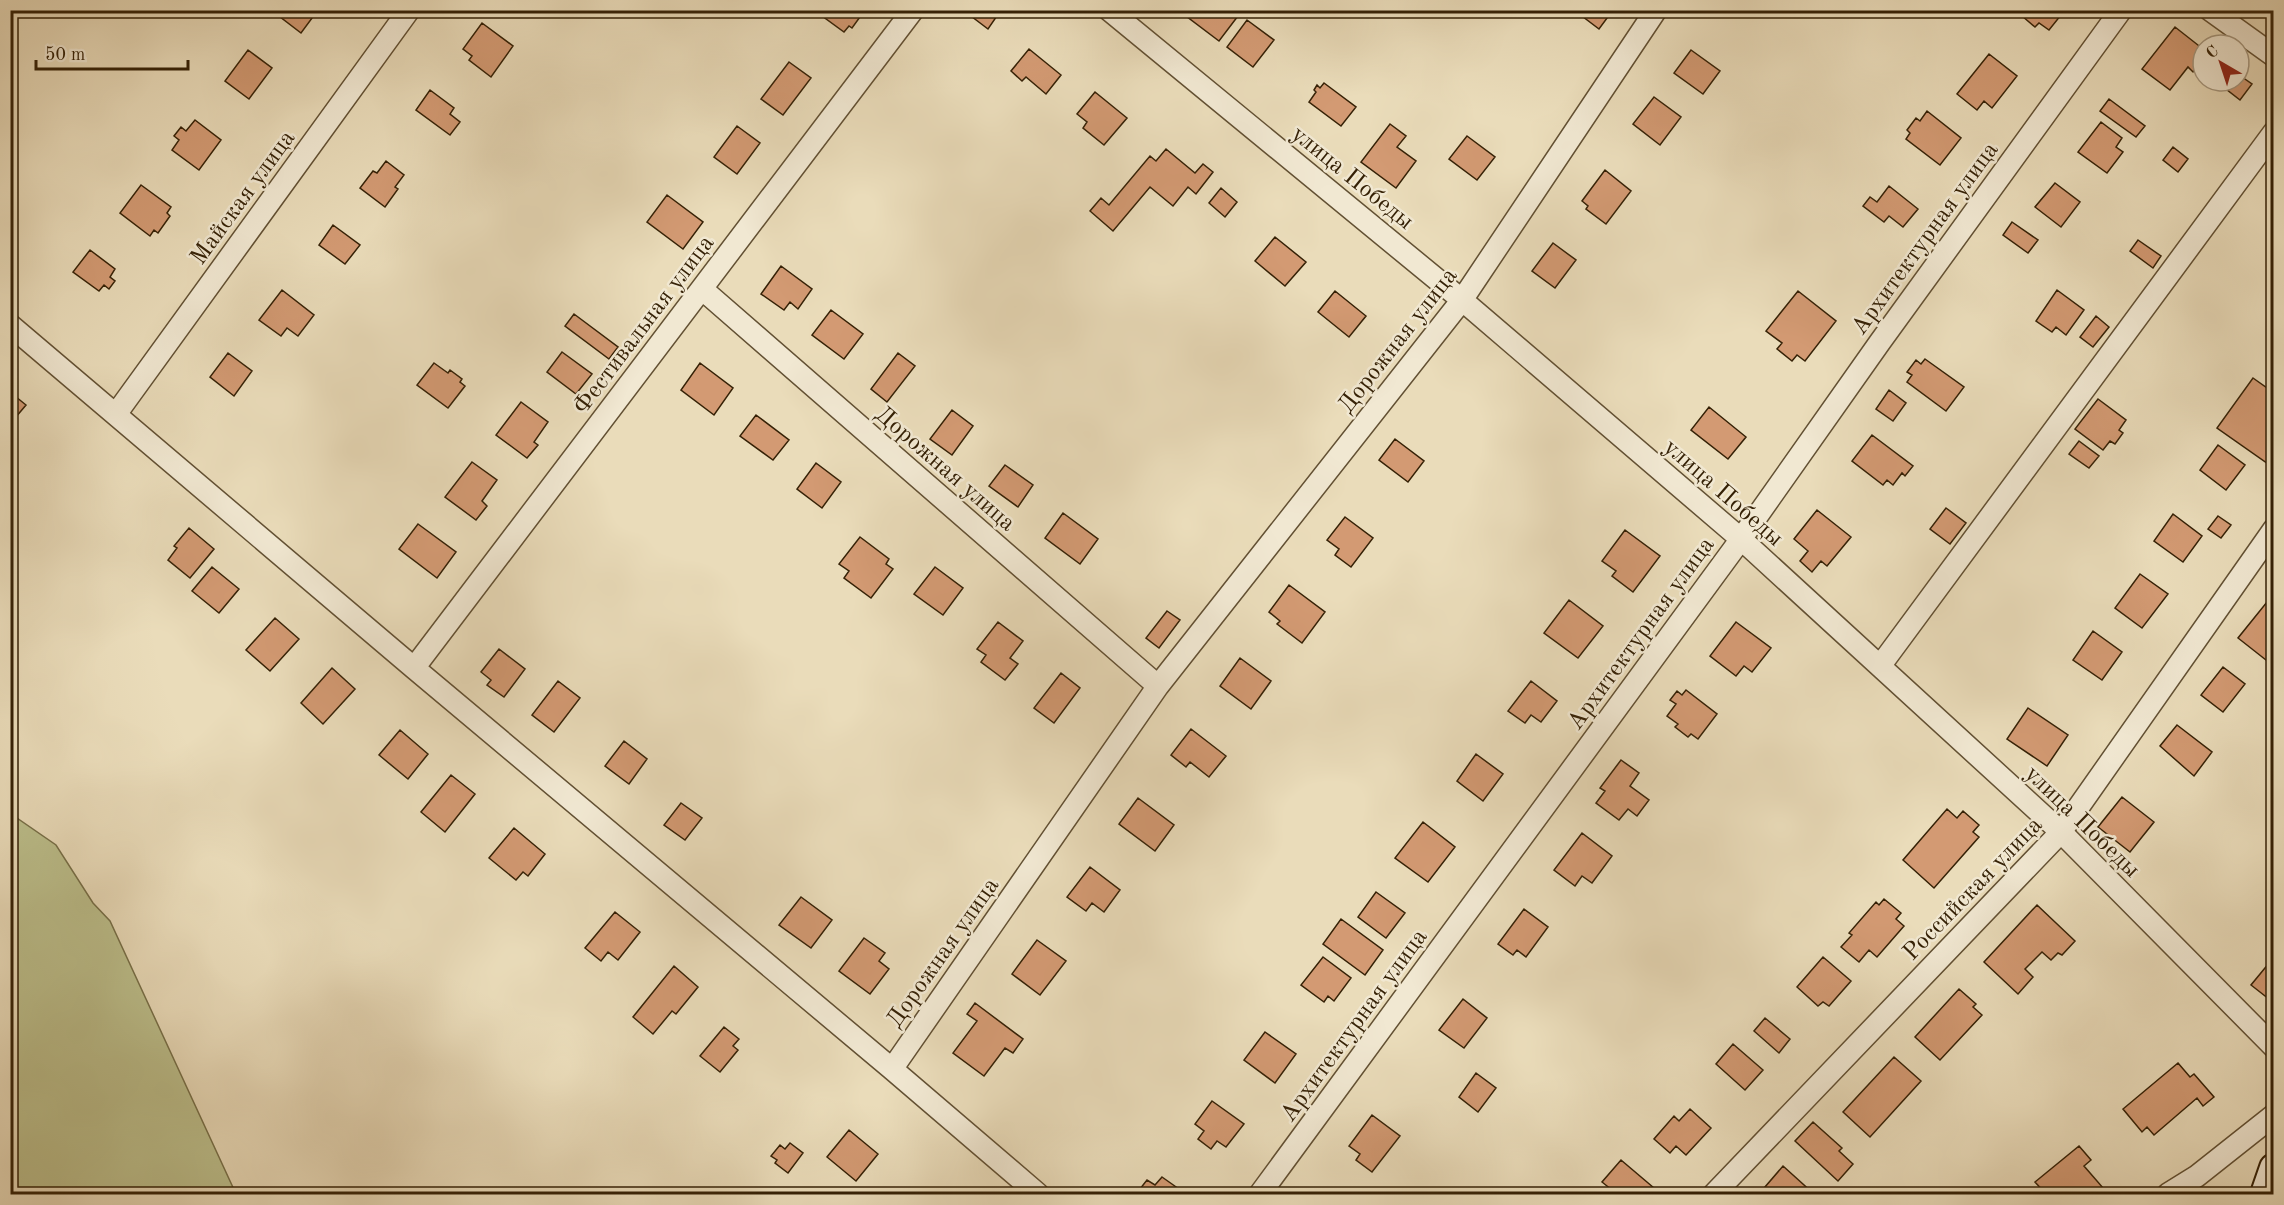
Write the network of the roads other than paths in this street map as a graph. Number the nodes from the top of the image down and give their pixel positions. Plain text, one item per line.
1 (409, 10) edge
2 (913, 10) edge
3 (1109, 10) edge
4 (1656, 10) edge
5 (2121, 10) edge
6 (2210, 10) edge
7 (2274, 56) edge
8 (2274, 132) edge
9 (702, 289) junction
10 (1462, 300) junction
11 (10, 325) edge
12 (116, 414) junction
13 (2274, 529) edge
14 (1741, 539) junction
15 (1880, 666) junction
16 (414, 668) junction
17 (1158, 686) junction
18 (2061, 832) junction
19 (2274, 1047) edge
20 (892, 1069) junction
21 (2274, 1115) edge
22 (2274, 1168) edge
23 (1038, 1194) edge
24 (1260, 1194) edge
25 (1714, 1194) edge
26 (2168, 1194) edge
27 (2265, 1194) edge

1 - 12 street, Майская улица
2 - 9 street, Фестивальная улица
3 - 10 street, улица Победы
4 - 10 street, Дорожная улица
5 - 14 street, Архитектурная улица
6 - 7 street
8 - 15 street
9 - 16 street, Фестивальная улица
9 - 17 street, Дорожная улица
10 - 14 street, улица Победы
10 - 17 street, Дорожная улица
11 - 12 street
12 - 16 street
13 - 18 street, Российская улица
14 - 15 street, улица Победы
14 - 24 street, Архитектурная улица
15 - 18 street, улица Победы
16 - 20 street
17 - 20 street, Дорожная улица
18 - 19 street, улица Победы
18 - 25 street, Российская улица
20 - 23 street
21 - 26 street
22 - 27 street

